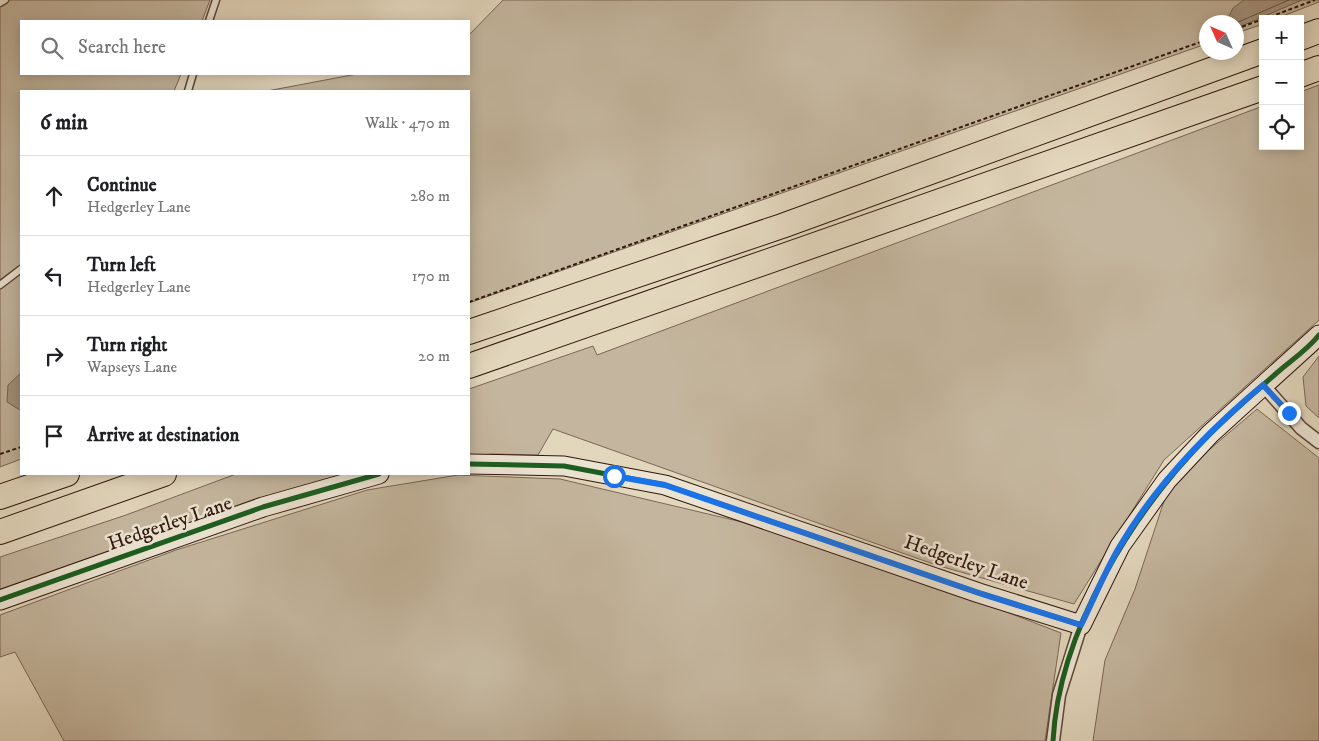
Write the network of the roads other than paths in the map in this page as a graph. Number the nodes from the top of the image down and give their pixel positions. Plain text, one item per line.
1 (5, 0) edge
2 (216, 0) edge
3 (0, 3) edge
4 (209, 20) edge
5 (1319, 31) edge
6 (1304, 37) edge
7 (1259, 52) edge
8 (1319, 68) edge
9 (1304, 74) edge
10 (193, 75) edge
11 (1259, 89) edge
12 (188, 90) edge
13 (20, 270) edge
14 (0, 285) edge
15 (470, 332) edge
16 (1319, 336) edge
17 (470, 366) edge
18 (1263, 385) junction
19 (1319, 442) edge
20 (470, 464) edge
21 (64, 475) edge
22 (161, 475) edge
23 (376, 475) edge
24 (0, 497) edge
25 (0, 532) edge
26 (0, 600) edge
27 (1081, 625) junction
28 (1053, 741) edge

1 - 3 lane
2 - 4 lane
5 - 6 highway
7 - 15 highway
8 - 9 highway
10 - 12 lane
11 - 17 highway
13 - 14 lane
16 - 18 street
18 - 19 street
18 - 27 street
20 - 27 street, Hedgerley Lane
21 - 24 highway
22 - 25 highway
23 - 26 street, Hedgerley Lane
27 - 28 street

